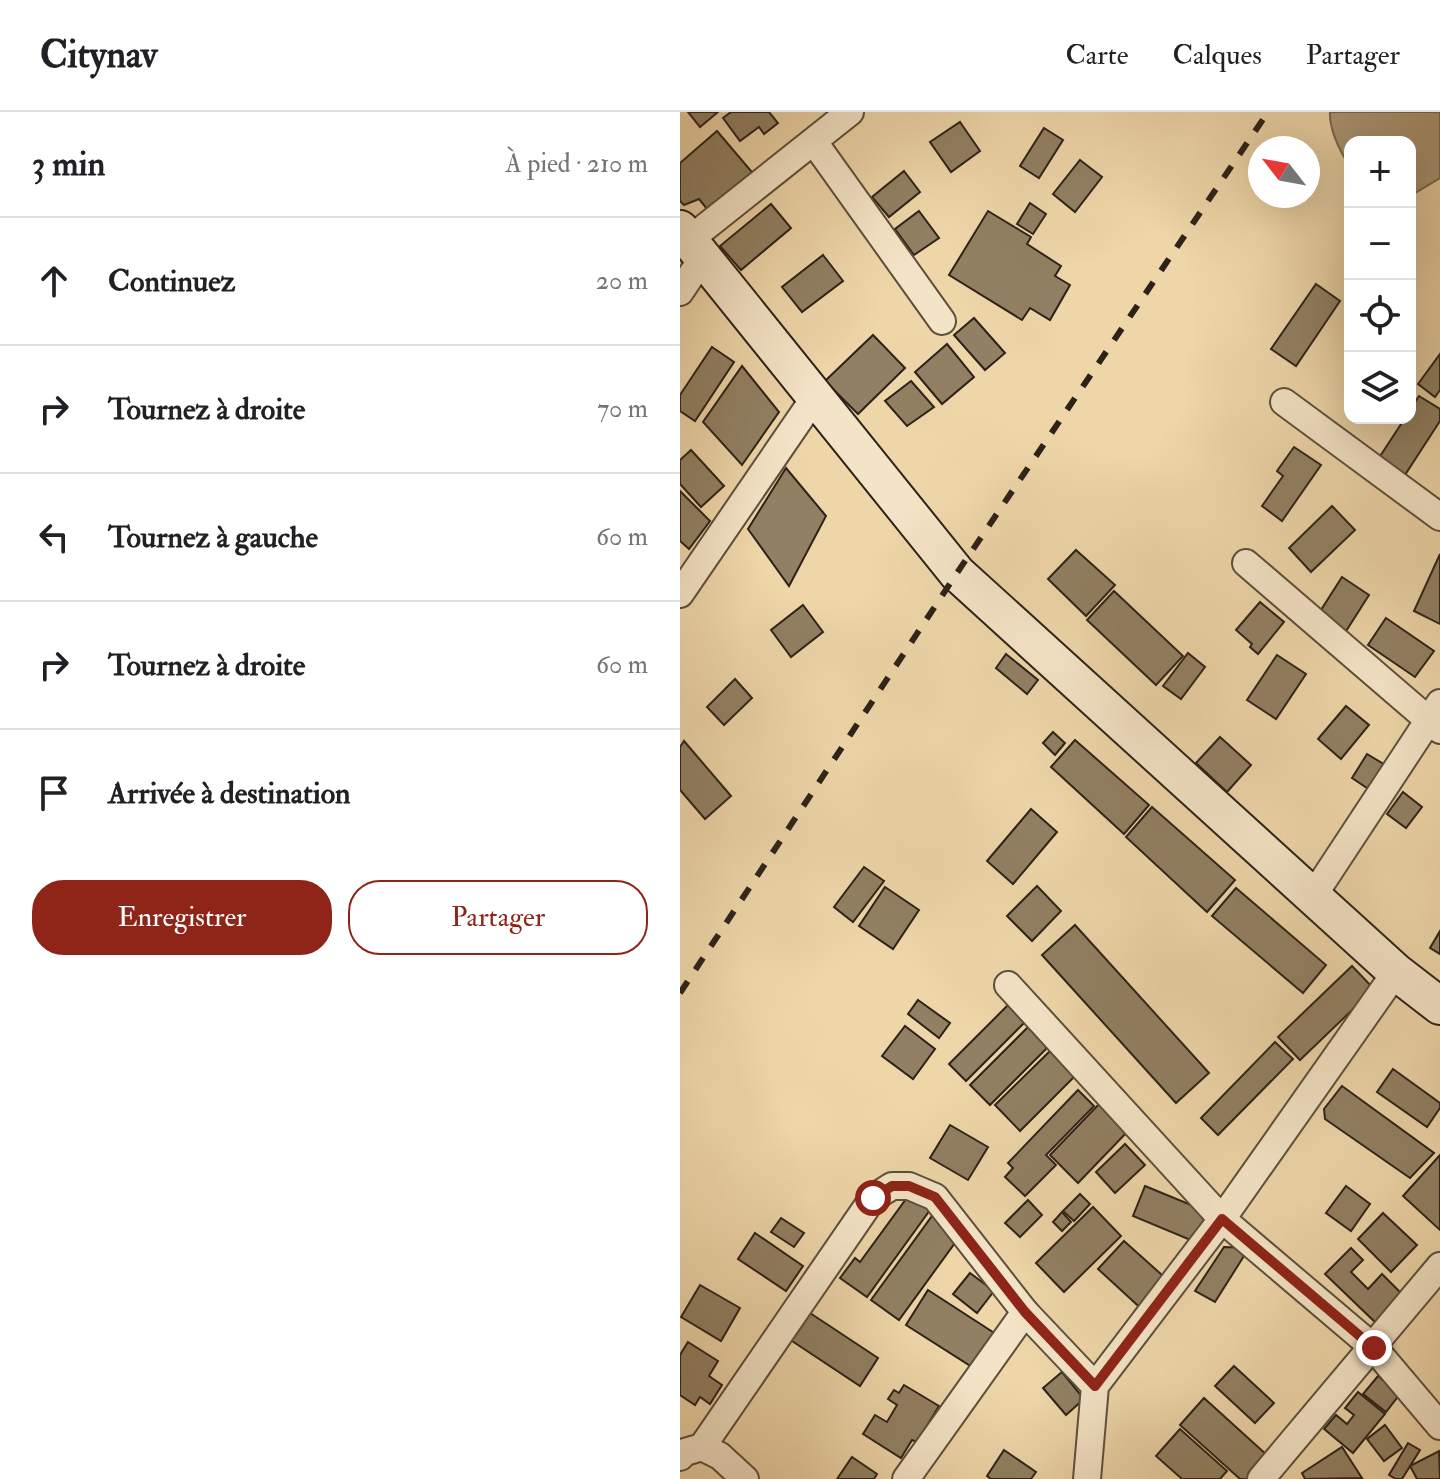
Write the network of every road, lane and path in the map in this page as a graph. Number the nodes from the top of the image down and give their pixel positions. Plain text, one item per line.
1 (850, 112) edge
2 (814, 142) junction
3 (690, 243) edge
4 (680, 292) edge
5 (942, 321) dead end
6 (815, 397) junction
7 (1284, 402) dead end
8 (1440, 517) edge
9 (1246, 563) dead end
10 (680, 594) edge
11 (1436, 718) edge
12 (1313, 896) junction
13 (1396, 972) junction
14 (1008, 985) dead end
15 (1440, 1006) edge
16 (1222, 1219) junction
17 (1440, 1266) edge
18 (1025, 1312) junction
19 (1374, 1348) junction
20 (1095, 1386) junction
21 (1440, 1426) edge
22 (691, 1452) edge
23 (745, 1479) edge
24 (906, 1479) edge
25 (1087, 1479) edge
26 (1261, 1479) edge

1 - 2 street
2 - 3 street
2 - 5 street
3 - 4 street
3 - 6 street
6 - 10 street
6 - 12 street
7 - 8 street
9 - 11 street
11 - 12 street
12 - 13 street
13 - 15 street
13 - 16 street
14 - 16 street
16 - 19 street
16 - 20 street
17 - 19 street
18 - 20 street
18 - 22 street
18 - 24 street
19 - 21 street
19 - 26 street
20 - 25 street
22 - 23 street

